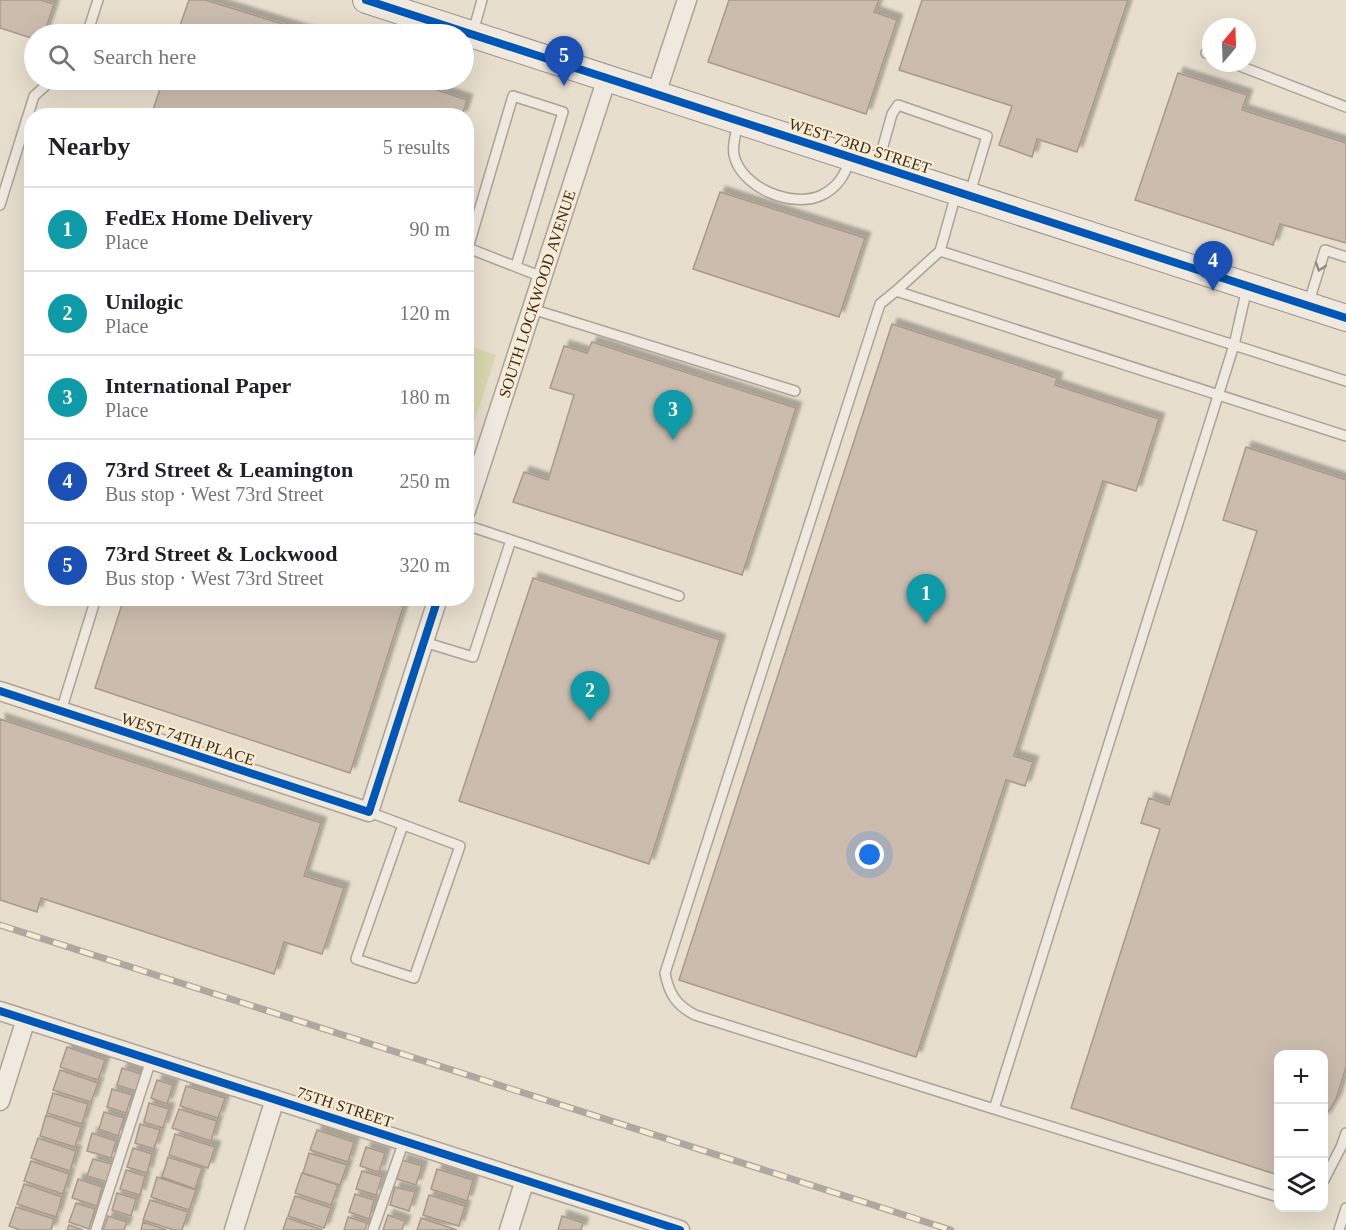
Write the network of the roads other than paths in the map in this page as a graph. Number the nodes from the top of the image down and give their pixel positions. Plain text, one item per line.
1 (98, 0) edge
2 (366, 0) edge
3 (482, 0) edge
4 (687, 0) edge
5 (90, 24) edge
6 (441, 24) edge
7 (474, 27) edge
8 (474, 35) edge
9 (1255, 72) edge
10 (607, 78) junction
11 (41, 90) edge
12 (656, 94) junction
13 (1346, 107) edge
14 (30, 108) edge
15 (739, 121) junction
16 (24, 128) edge
17 (851, 157) junction
18 (878, 166) junction
19 (963, 193) junction
20 (0, 205) edge
21 (474, 228) edge
22 (474, 250) edge
23 (940, 251) junction
24 (1346, 257) edge
25 (516, 266) junction
26 (542, 277) junction
27 (1247, 285) junction
28 (896, 291) junction
29 (1308, 305) junction
30 (532, 309) junction
31 (1346, 318) edge
32 (1234, 345) junction
33 (1346, 381) edge
34 (795, 391) dead end
35 (1218, 394) junction
36 (1346, 436) edge
37 (474, 487) edge
38 (474, 528) edge
39 (512, 540) junction
40 (679, 596) dead end
41 (94, 606) edge
42 (435, 606) edge
43 (424, 642) junction
44 (0, 691) edge
45 (61, 711) junction
46 (369, 812) junction
47 (403, 825) junction
48 (0, 1011) edge
49 (26, 1019) junction
50 (151, 1060) junction
51 (275, 1099) junction
52 (0, 1101) edge
53 (994, 1109) junction
54 (1346, 1133) edge
55 (404, 1141) junction
56 (1328, 1171) edge
57 (525, 1180) junction
58 (1274, 1196) edge
59 (1346, 1208) edge
60 (96, 1230) edge
61 (234, 1230) edge
62 (373, 1230) edge
63 (509, 1230) edge
64 (680, 1230) edge
65 (1339, 1230) edge

1 - 5 lane
2 - 6 street, WEST 73RD STREET
3 - 7 lane
4 - 12 street
8 - 10 street, WEST 73RD STREET
9 - 13 lane
10 - 12 street, WEST 73RD STREET
10 - 26 street, SOUTH LOCKWOOD AVENUE
11 - 14 lane
12 - 15 street, WEST 73RD STREET
15 - 17 street, WEST 73RD STREET
15 - 17 lane
16 - 20 lane
17 - 18 street, WEST 73RD STREET
18 - 19 street, WEST 73RD STREET
18 - 19 lane
19 - 23 lane
19 - 27 street, WEST 73RD STREET
21 - 25 lane
22 - 25 lane
23 - 28 lane
23 - 32 lane
24 -> 29 lane
25 - 26 lane
26 - 30 street, SOUTH LOCKWOOD AVENUE
27 - 29 street, WEST 73RD STREET
27 - 32 lane
28 - 35 lane
28 - 53 lane
29 - 31 street, WEST 73RD STREET
30 - 34 lane
30 - 37 street, SOUTH LOCKWOOD AVENUE
32 - 33 lane
32 - 35 lane
35 - 36 lane
35 - 53 lane
38 - 39 lane
39 - 40 lane
39 - 43 lane
41 - 45 lane
42 - 43 street
43 - 46 street
44 - 45 street, WEST 74TH PLACE
45 - 46 street, WEST 74TH PLACE
46 - 47 lane
47 - 47 lane
48 - 49 street, 75TH STREET
49 - 50 street, 75TH STREET
49 - 52 street
50 - 51 street, 75TH STREET
50 - 60 lane
51 - 55 street, 75TH STREET
51 - 61 street
53 - 58 lane
54 - 56 lane
55 - 57 street, 75TH STREET
55 - 62 lane
57 - 63 street
57 - 64 street, 75TH STREET
59 - 65 lane

